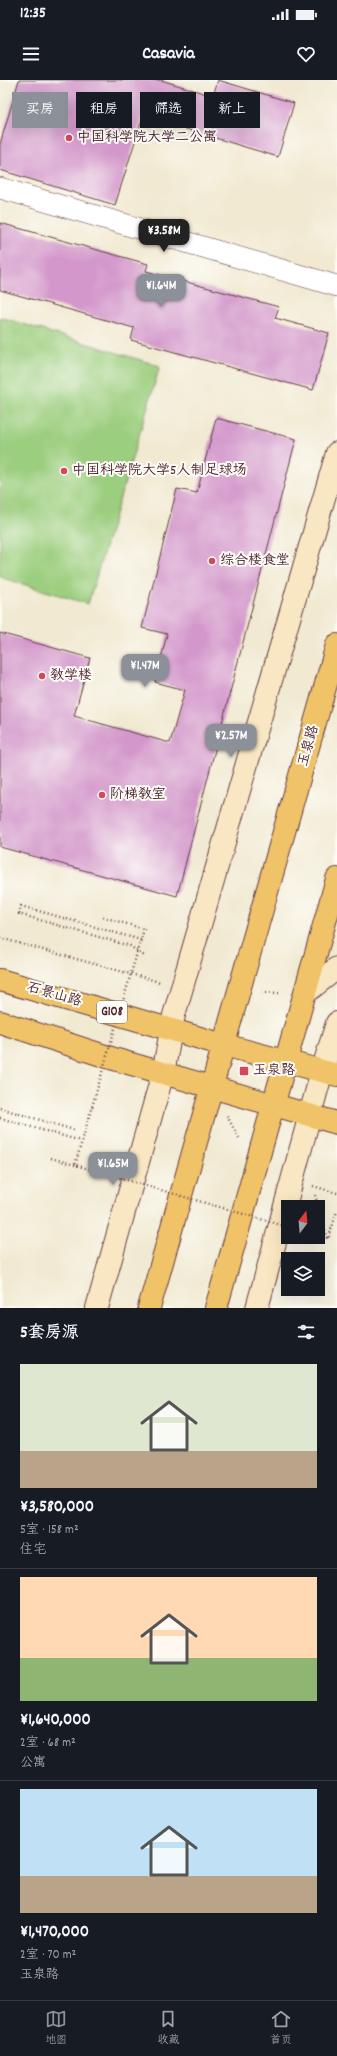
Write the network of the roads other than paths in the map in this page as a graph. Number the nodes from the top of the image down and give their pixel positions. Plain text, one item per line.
1 (0, 188) edge
2 (337, 286) edge
3 (337, 453) edge
4 (337, 645) edge
5 (337, 879) edge
6 (337, 968) edge
7 (0, 980) edge
8 (305, 993) junction
9 (0, 1022) edge
10 (337, 1023) edge
11 (171, 1029) junction
12 (224, 1045) junction
13 (286, 1061) junction
14 (163, 1073) junction
15 (329, 1073) edge
16 (212, 1087) junction
17 (274, 1105) junction
18 (310, 1115) junction
19 (337, 1123) edge
20 (97, 1308) edge
21 (149, 1308) edge
22 (216, 1308) edge
23 (257, 1308) edge

1 - 2 street
3 - 11 street
4 - 12 main road, 玉泉路
5 - 8 main road
6 - 8 street
7 - 11 main road, 石景山路 / G108
8 - 13 main road
9 - 14 main road
10 - 15 street
11 - 12 main road, 石景山路 / G108
11 - 14 street
12 - 13 main road, G108
12 - 16 main road, 玉泉路
13 - 15 main road, G108
13 - 17 main road
14 - 16 main road
14 - 20 street
15 - 18 street
16 - 17 main road
16 - 21 main road, 玉泉路
17 - 18 main road
17 - 22 main road
18 - 19 main road
18 - 23 street

